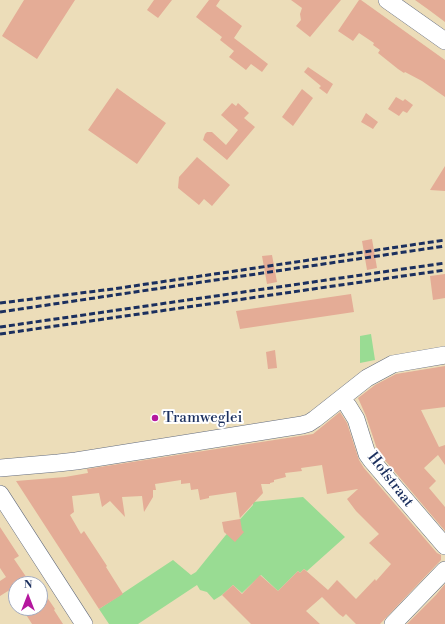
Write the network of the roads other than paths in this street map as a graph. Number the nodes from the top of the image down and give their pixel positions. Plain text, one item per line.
1 (387, 0) edge
2 (445, 41) edge
3 (445, 355) edge
4 (348, 406) dead end
5 (0, 468) edge
6 (0, 494) edge
7 (445, 546) edge
8 (445, 570) edge
9 (84, 624) edge
10 (393, 624) edge

1 - 2 street
3 - 5 street
4 - 7 street, Hofstraat
6 - 9 street
8 - 10 street

